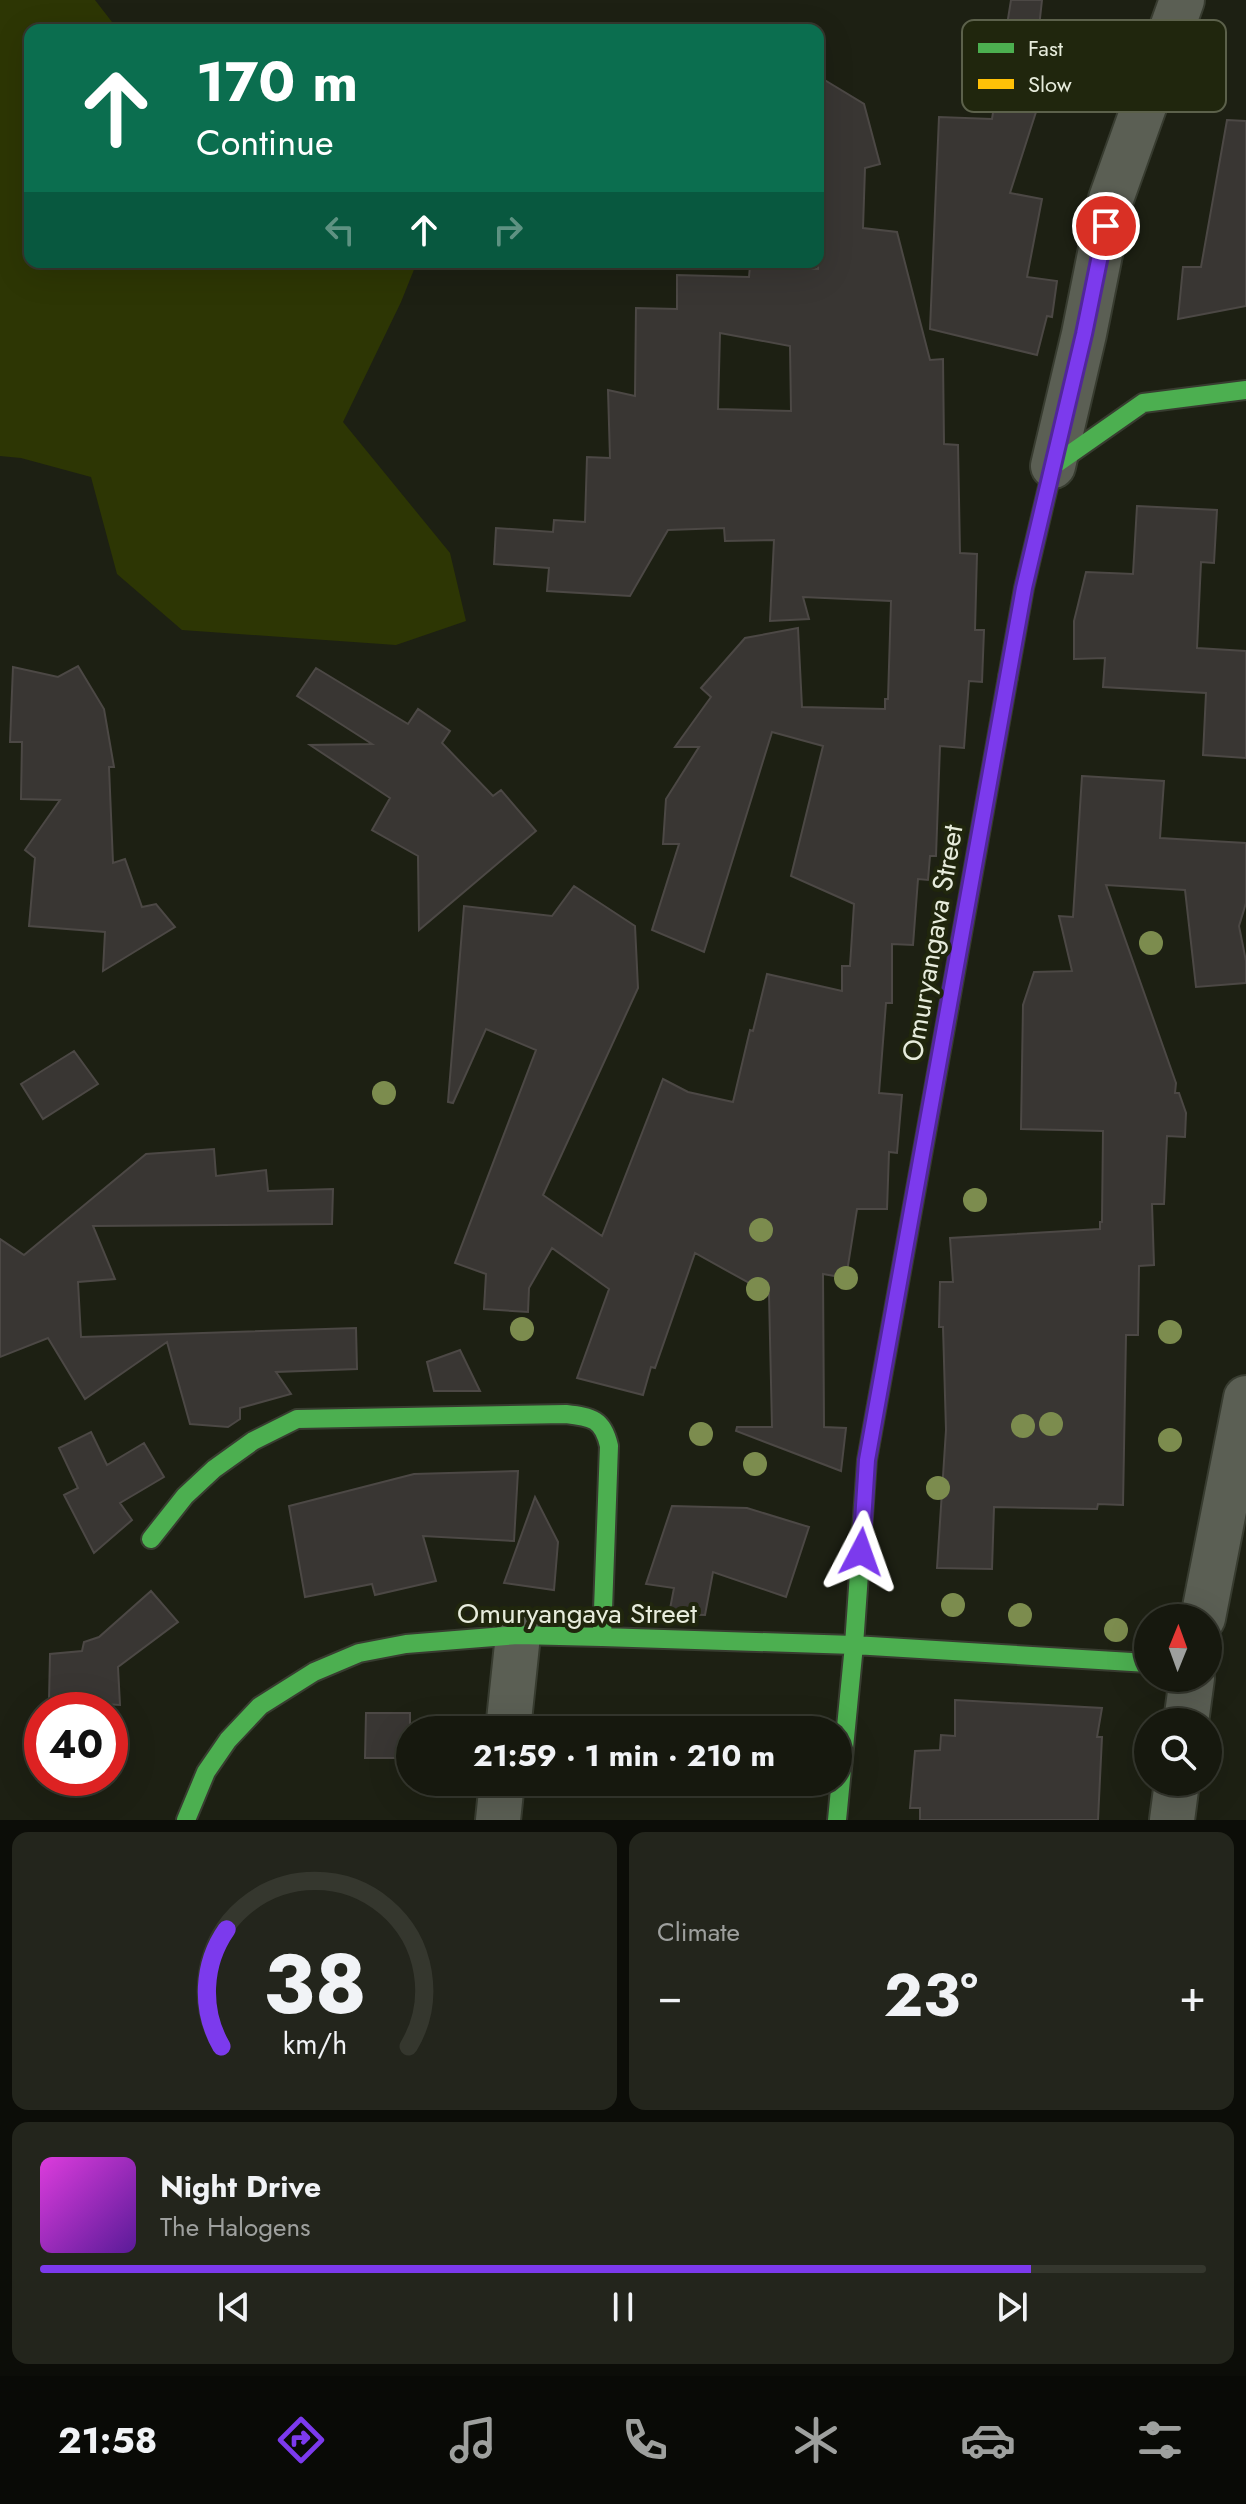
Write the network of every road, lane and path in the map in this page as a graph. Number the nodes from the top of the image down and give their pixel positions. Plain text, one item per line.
1 (1182, 0) edge
2 (1175, 20) edge
3 (1142, 112) edge
4 (1246, 390) edge
5 (1053, 466) junction
6 (1246, 1398) edge
7 (151, 1539) dead end
8 (1206, 1604) edge
9 (518, 1635) junction
10 (602, 1637) junction
11 (854, 1645) junction
12 (1134, 1662) edge
13 (509, 1716) edge
14 (501, 1796) edge
15 (1175, 1796) edge
16 (186, 1820) edge
17 (498, 1820) edge
18 (837, 1820) edge
19 (1172, 1820) edge

1 - 2 street
3 - 5 street
4 - 5 street
5 - 11 street, Omuryangava Street
6 - 8 street
7 - 10 street
9 - 10 street, Omuryangava Street
9 - 13 street
9 - 16 street, Omuryangava Street
10 - 11 street, Omuryangava Street
11 - 12 street, Omuryangava Street
11 - 18 street, Omuryangava Street
14 - 17 street
15 - 19 street

